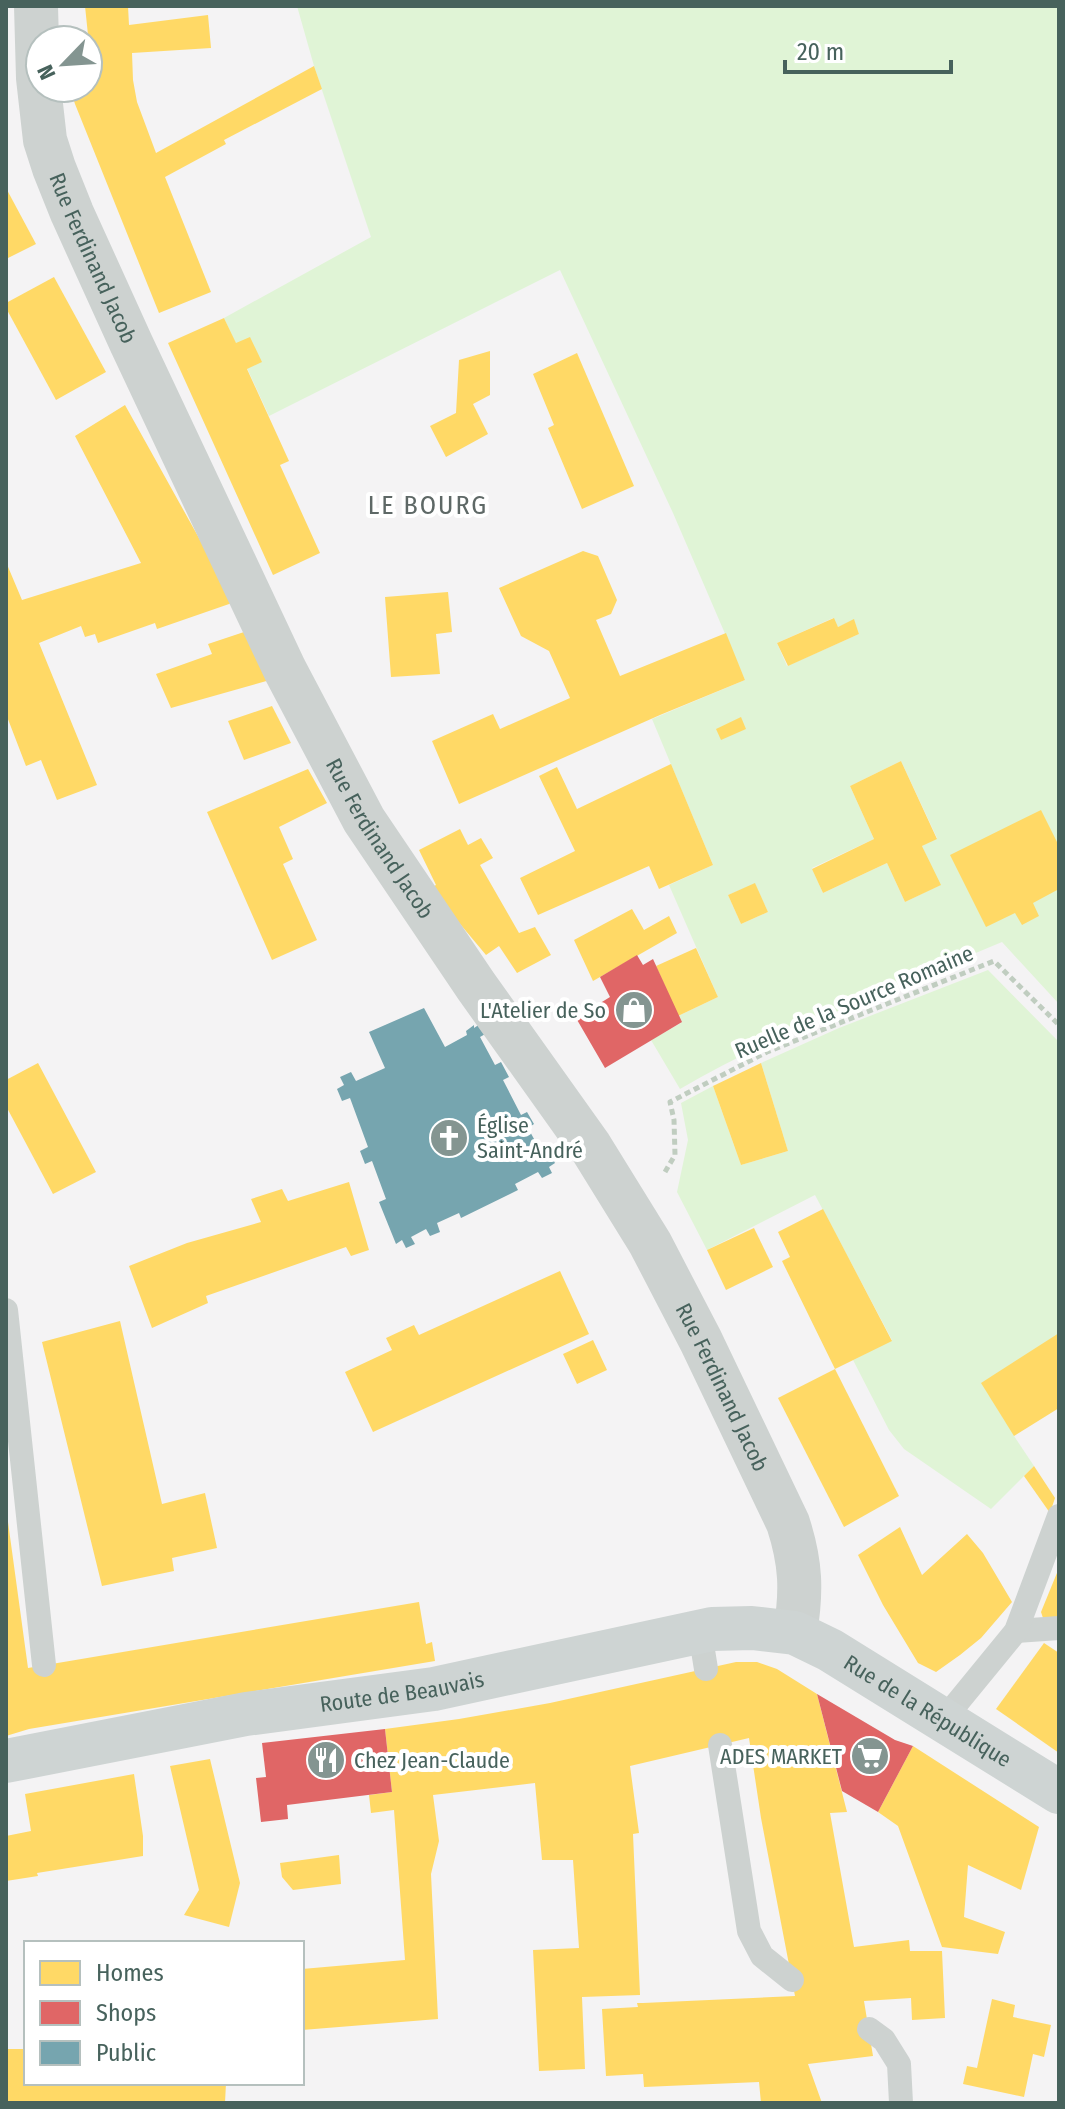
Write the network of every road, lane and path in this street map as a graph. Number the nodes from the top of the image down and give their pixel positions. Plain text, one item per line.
1 (36, 6) edge
2 (25, 133) edge
3 (1059, 1025) edge
4 (625, 1203) junction
5 (6, 1310) edge
6 (1059, 1516) edge
7 (1059, 1628) edge
8 (1016, 1631) junction
9 (795, 1633) junction
10 (44, 1665) dead end
11 (944, 1719) junction
12 (720, 1745) dead end
13 (6, 1761) edge
14 (1059, 1792) edge
15 (792, 1980) dead end
16 (869, 2029) dead end
17 (901, 2103) edge

1 - 2 street, Rue Ferdinand Jacob
2 - 4 street, Rue Ferdinand Jacob
3 - 4 path, Ruelle de la Source Romaine
4 - 9 street, Rue Ferdinand Jacob
5 - 10 lane
6 - 8 lane
7 - 8 lane
8 - 11 lane
9 - 11 main road, Rue de la République
9 - 13 main road, Route de Beauvais
11 - 14 main road, Rue de la République
12 - 15 lane
16 - 17 lane

